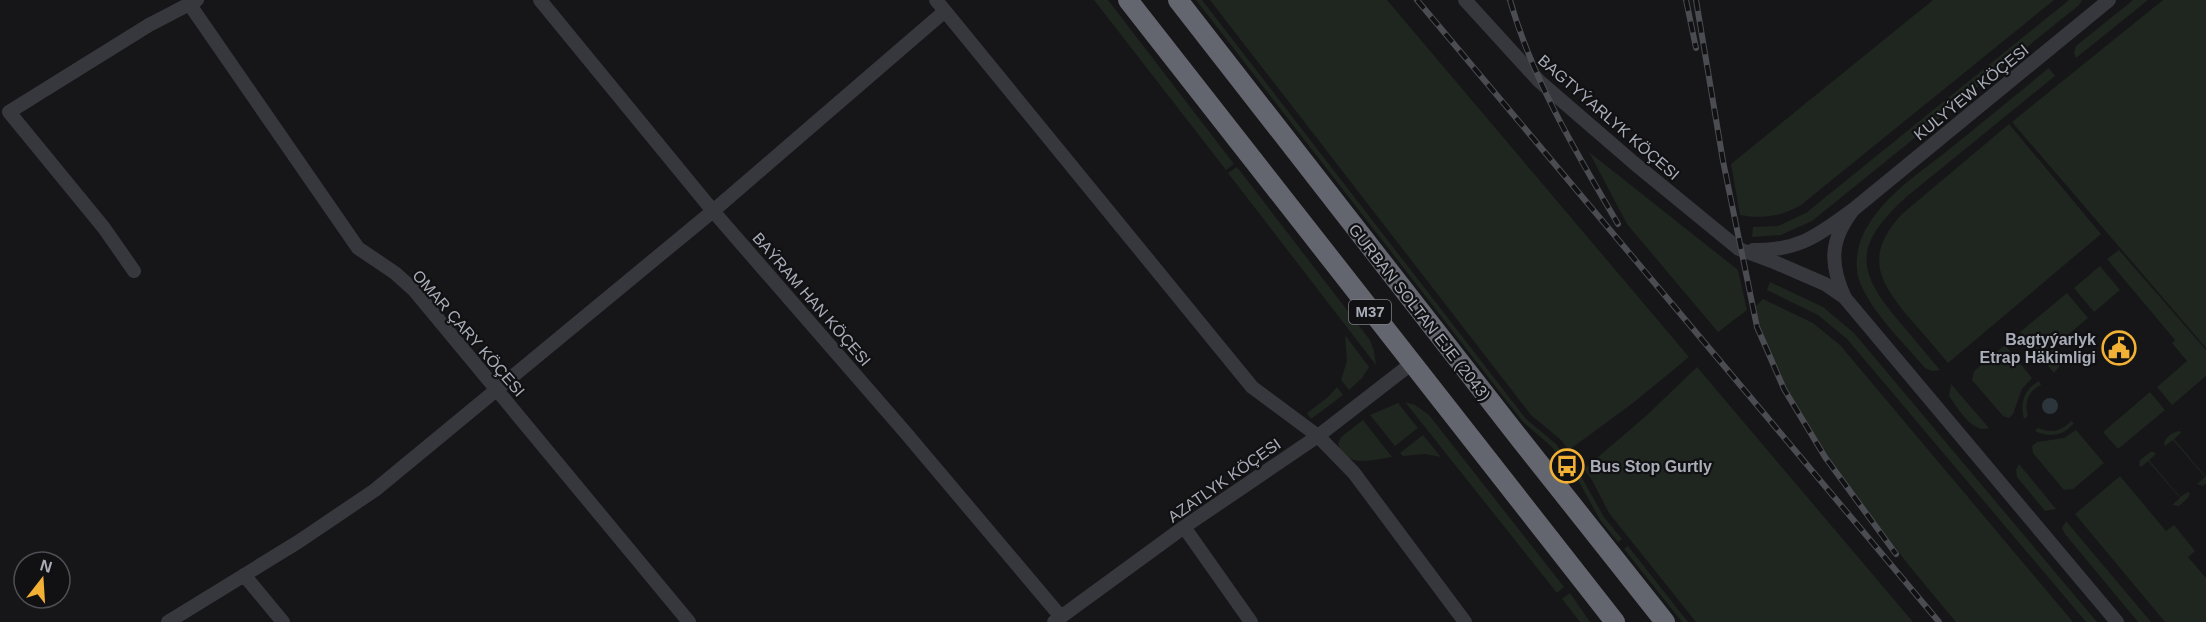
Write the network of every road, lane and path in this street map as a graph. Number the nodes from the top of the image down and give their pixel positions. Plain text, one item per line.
1 (540, 0) edge
2 (1128, 0) edge
3 (1178, 0) edge
4 (1465, 0) edge
5 (2109, 0) edge
6 (193, 3) edge
7 (941, 5) edge
8 (5, 113) edge
9 (1854, 209) junction
10 (713, 211) junction
11 (1740, 249) junction
12 (134, 271) dead end
13 (1845, 298) junction
14 (1411, 364) junction
15 (496, 390) junction
16 (1318, 436) junction
17 (1184, 527) junction
18 (244, 574) junction
19 (1058, 620) edge
20 (168, 622) edge
21 (284, 622) edge
22 (689, 622) edge
23 (1251, 622) edge
24 (1465, 622) edge
25 (1615, 622) edge
26 (1665, 622) edge
27 (2118, 622) edge

1 - 10 street, BAÝRAM HAN KÖÇESI
2 - 14 highway, M37
3 - 26 highway, GURBAN SOLTAN EJE (2043) / M37
4 - 11 street, BAGTYÝARLYK KÖÇESI
5 - 9 street, KULYÝEW KÖÇESI
6 - 8 street
6 - 15 street, OMAR ÇARY KÖÇESI
7 - 10 street
7 - 16 street
8 - 12 street
9 - 11 street
9 - 13 street
10 - 15 street
10 - 19 street, BAÝRAM HAN KÖÇESI
11 - 13 street, BAGTYÝARLYK KÖÇESI
13 - 27 street
14 - 16 street, AZATLYK KÖÇESI
14 - 25 highway, M37
15 - 18 street
15 - 22 street, OMAR ÇARY KÖÇESI
16 - 17 street, AZATLYK KÖÇESI
16 - 24 street
17 - 19 street, AZATLYK KÖÇESI
17 - 23 street
18 - 20 street
18 - 21 street

